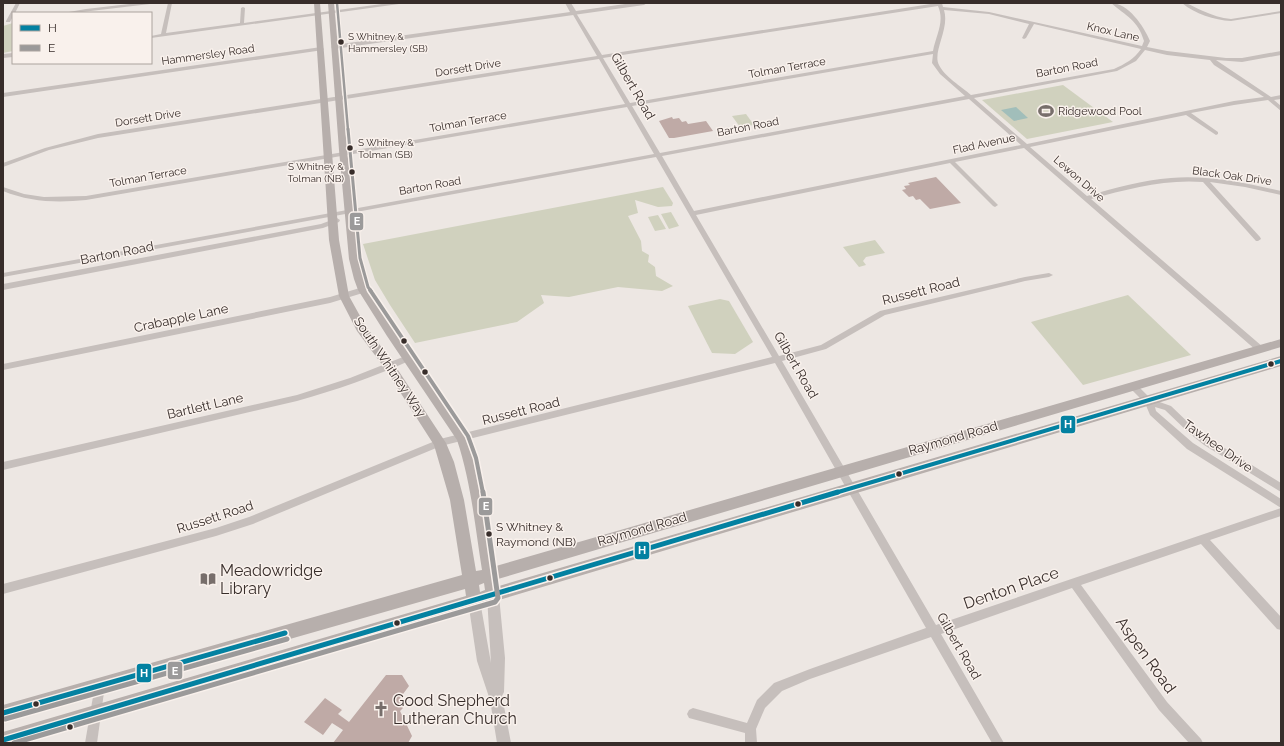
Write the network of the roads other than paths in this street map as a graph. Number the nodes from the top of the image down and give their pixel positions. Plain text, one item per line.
1 (18, 3) edge
2 (120, 3) edge
3 (150, 3) edge
4 (170, 3) edge
5 (317, 3) edge
6 (331, 3) edge
7 (399, 3) edge
8 (568, 3) edge
9 (644, 3) edge
10 (1112, 3) edge
11 (1184, 3) edge
12 (940, 5) edge
13 (243, 8) dead end
14 (82, 10) junction
15 (13, 12) edge
16 (71, 12) edge
17 (332, 12) junction
18 (1281, 12) edge
19 (574, 13) junction
20 (317, 14) junction
21 (1214, 18) junction
22 (1231, 20) junction
23 (1032, 23) junction
24 (242, 24) junction
25 (163, 35) junction
26 (152, 36) edge
27 (1024, 38) dead end
28 (334, 47) junction
29 (321, 49) junction
30 (1144, 49) junction
31 (936, 52) junction
32 (1281, 52) edge
33 (600, 58) junction
34 (1210, 58) junction
35 (337, 82) junction
36 (3, 95) edge
37 (969, 97) junction
38 (1281, 97) edge
39 (338, 98) junction
40 (1269, 98) junction
41 (324, 100) junction
42 (628, 105) junction
43 (1281, 109) edge
44 (1187, 113) junction
45 (1216, 133) dead end
46 (1026, 146) junction
47 (343, 153) junction
48 (329, 156) junction
49 (658, 156) junction
50 (951, 161) junction
51 (3, 165) edge
52 (1205, 180) junction
53 (3, 189) edge
54 (1281, 193) edge
55 (1086, 198) junction
56 (995, 205) dead end
57 (350, 212) junction
58 (692, 214) junction
59 (333, 219) junction
60 (1258, 239) dead end
61 (3, 275) edge
62 (1049, 275) dead end
63 (3, 286) edge
64 (364, 290) junction
65 (344, 296) junction
66 (1281, 343) edge
67 (1260, 349) junction
68 (408, 358) junction
69 (777, 359) junction
70 (1281, 361) edge
71 (3, 367) edge
72 (390, 367) junction
73 (1133, 386) junction
74 (1148, 401) junction
75 (463, 438) junction
76 (440, 443) junction
77 (3, 466) edge
78 (841, 470) junction
79 (1281, 488) edge
80 (851, 489) junction
81 (1281, 504) edge
82 (1281, 512) edge
83 (1202, 538) junction
84 (490, 574) junction
85 (471, 580) junction
86 (1074, 583) junction
87 (3, 589) edge
88 (493, 596) junction
89 (474, 601) junction
90 (1281, 625) edge
91 (935, 631) junction
92 (100, 685) junction
93 (497, 700) junction
94 (3, 713) edge
95 (95, 714) junction
96 (693, 714) dead end
97 (750, 730) junction
98 (3, 740) edge
99 (90, 743) edge
100 (504, 743) edge
101 (751, 743) edge
102 (998, 743) edge
103 (1197, 743) edge

1 - 15 street
2 - 14 street
3 - 14 street
4 - 25 street
5 - 20 main road, South Whitney Way
6 - 17 main road, South Whitney Way
7 - 17 street
8 - 19 street, Gilbert Road
9 - 19 street
10 - 30 street
11 - 21 street
12 - 23 street, Knox Lane
12 - 31 street, Lewon Drive
12 - 33 street, Dorsett Drive
13 - 24 street
14 - 16 street
17 - 20 street
17 - 28 main road, South Whitney Way
18 - 22 street
19 - 28 street
19 - 33 street, Gilbert Road
20 - 24 street
20 - 29 main road, South Whitney Way
21 - 22 street
21 - 22 street
23 - 27 street
23 - 30 street, Knox Lane
24 - 25 street
25 - 26 street
28 - 35 main road, South Whitney Way
29 - 35 main road
29 - 36 street, Hammersley Road
29 - 41 main road, South Whitney Way
30 - 34 street, Knox Lane
30 - 37 street, Barton Road
31 - 37 street, Lewon Drive
31 - 42 street, Tolman Terrace
32 - 34 street, Knox Lane
33 - 39 street, Dorsett Drive
33 - 42 street, Gilbert Road
34 - 40 street
35 - 39 main road, South Whitney Way
37 - 46 street, Lewon Drive
37 - 49 street, Barton Road
38 - 40 street, Flad Avenue
39 - 41 street, Dorsett Drive
39 - 47 main road, South Whitney Way
40 - 43 street
40 - 44 street, Flad Avenue
41 - 48 main road, South Whitney Way
41 - 51 street, Dorsett Drive
42 - 47 street, Tolman Terrace
42 - 49 street, Gilbert Road
44 - 45 street
44 - 46 street, Flad Avenue
46 - 50 street, Flad Avenue
46 - 55 street, Lewon Drive
47 - 48 street, Tolman Terrace
47 - 57 main road, South Whitney Way
48 - 53 street, Tolman Terrace
48 - 59 main road, South Whitney Way
49 - 57 street, Barton Road
49 - 58 street, Gilbert Road
50 - 56 street
50 - 58 street, Flad Avenue
52 - 54 street, Black Oak Drive
52 - 55 street, Black Oak Drive
52 - 60 street
55 - 67 street, Lewon Drive
57 - 59 street, Barton Road
57 - 64 main road, South Whitney Way
58 - 69 street, Gilbert Road
59 - 61 street, Barton Road
59 - 63 street, Barton Road
59 - 65 main road, South Whitney Way
62 - 69 street, Russett Road
64 - 65 street, Crabapple Lane
64 - 68 main road, South Whitney Way
65 - 71 street, Crabapple Lane
65 - 72 main road, South Whitney Way
66 - 67 main road, Raymond Road
67 - 73 main road, Raymond Road
68 - 72 street, Bartlett Lane
68 - 75 main road, South Whitney Way
69 - 75 street, Russett Road
69 - 78 street, Gilbert Road
70 - 74 main road, Raymond Road
72 - 76 main road, South Whitney Way
72 - 77 street, Bartlett Lane
73 - 74 street, Tawhee Drive
73 - 78 main road, Raymond Road
74 - 79 street, Tawhee Drive
74 - 80 main road, Raymond Road
74 - 81 street, Tawhee Drive
75 - 76 street, Russett Road
75 - 84 main road, South Whitney Way
76 - 85 main road, South Whitney Way
76 - 87 street, Russett Road
78 - 80 street, Gilbert Road
78 - 84 main road, Raymond Road
80 - 88 main road, Raymond Road
80 - 91 street, Gilbert Road
82 - 83 street, Denton Place
83 - 86 street, Denton Place
83 - 90 street
84 - 85 main road, Raymond Road
84 - 88 main road, South Whitney Way
85 - 89 main road, South Whitney Way
85 - 92 main road, Raymond Road
86 - 91 street, Denton Place
86 - 103 street, Aspen Road
88 - 89 main road, Raymond Road
88 - 93 street, South Whitney Way
89 - 93 street, South Whitney Way
89 - 95 main road, Raymond Road
91 - 97 street, Denton Place
91 - 102 street, Gilbert Road
92 - 94 main road, Raymond Road
92 - 95 street
93 - 100 street, South Whitney Way
95 - 98 main road, Raymond Road
95 - 99 street
96 - 97 street
97 - 101 street

